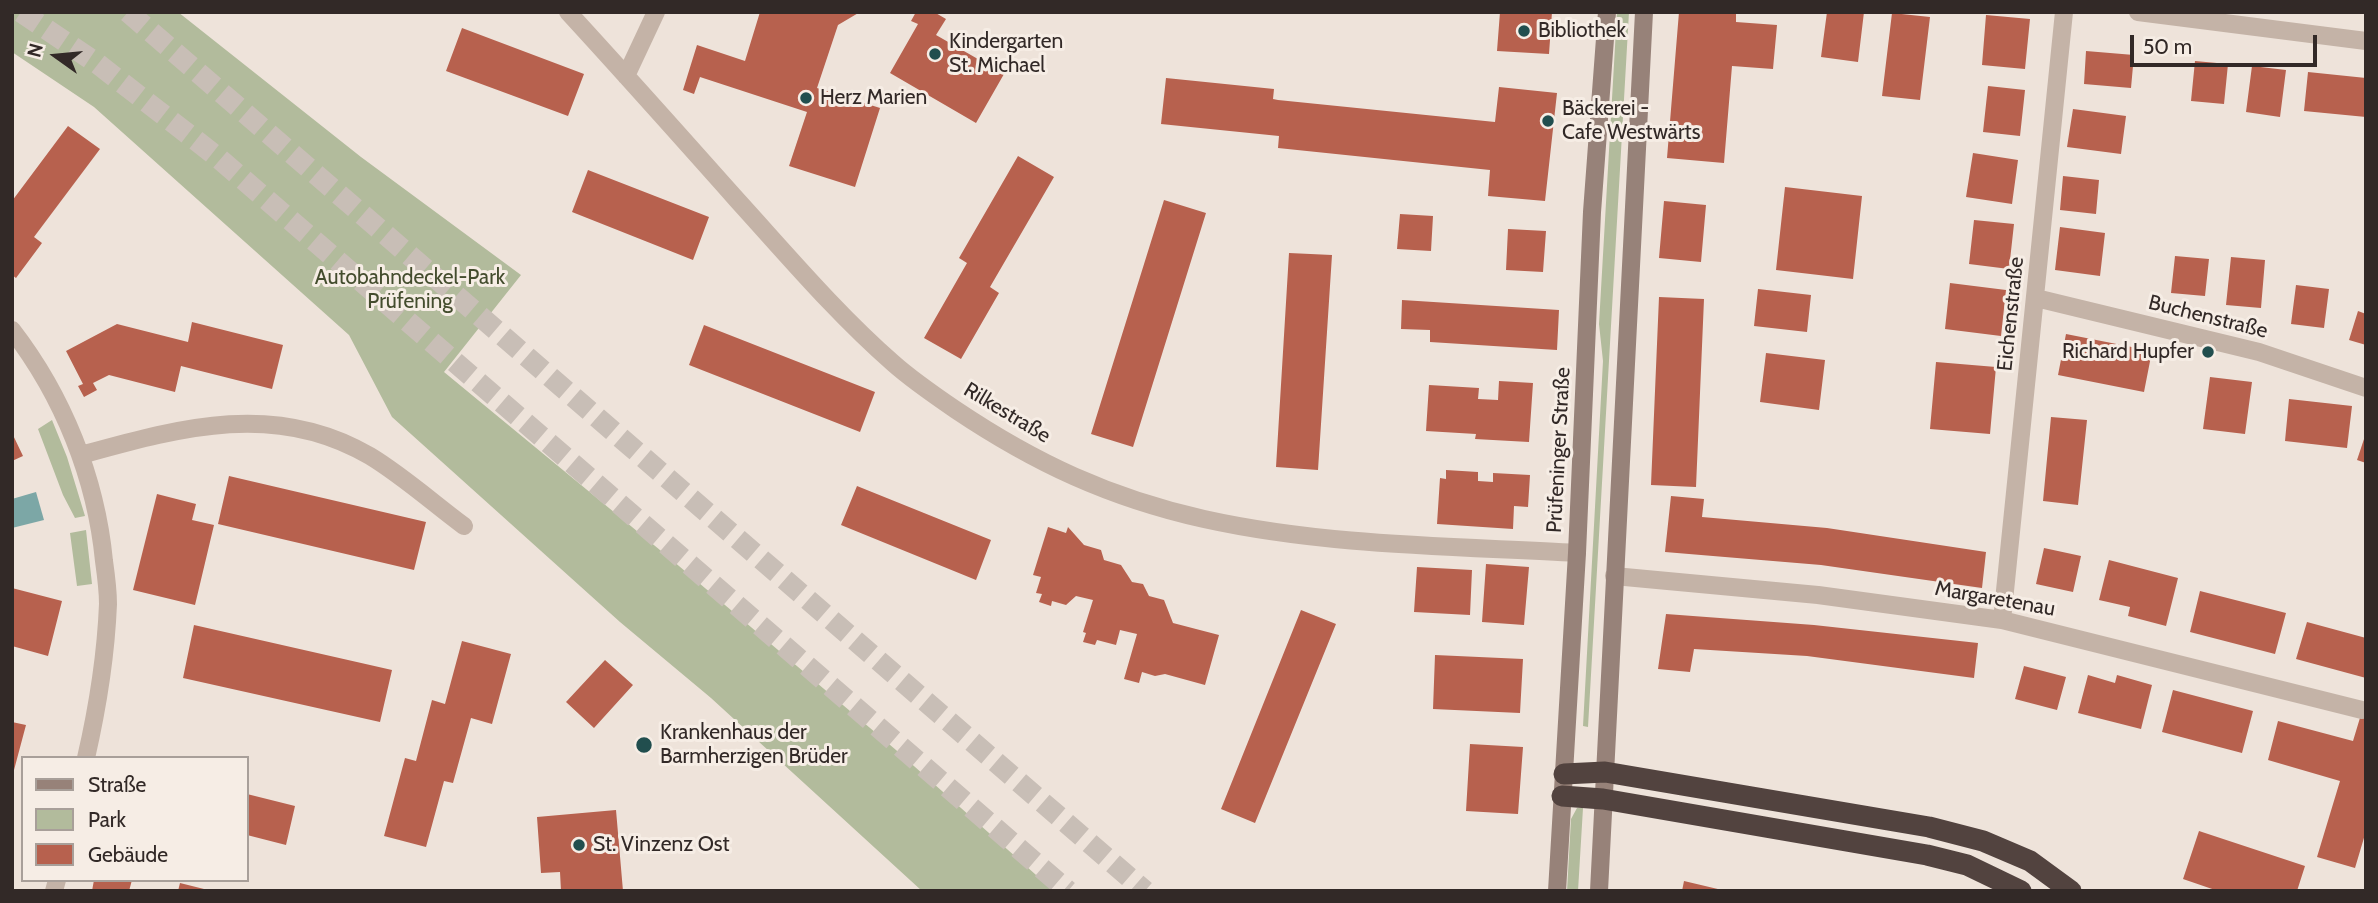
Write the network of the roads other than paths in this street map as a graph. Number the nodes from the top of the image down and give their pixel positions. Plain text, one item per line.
1 (568, 12) edge
2 (656, 12) edge
3 (1607, 12) edge
4 (1644, 12) edge
5 (2064, 12) edge
6 (2138, 12) edge
7 (2366, 41) edge
8 (626, 76) junction
9 (2036, 298) junction
10 (12, 330) edge
11 (2366, 388) edge
12 (81, 455) junction
13 (464, 526) dead end
14 (1577, 553) junction
15 (1614, 576) junction
16 (2002, 620) junction
17 (2362, 710) dead end
18 (86, 756) edge
19 (1605, 772) junction
20 (1564, 774) junction
21 (1562, 796) junction
22 (1603, 799) junction
23 (1557, 891) edge
24 (1599, 891) edge
25 (2021, 891) edge
26 (2071, 891) edge

1 - 8 street, Rilkestraße
2 - 8 street
3 - 14 street, Prüfeninger Straße
4 - 15 street
5 - 9 street, Eichenstraße
6 - 7 street
8 - 14 street, Rilkestraße
9 - 11 street, Buchenstraße
9 - 16 street, Eichenstraße
10 - 12 street
12 - 13 street
12 - 18 street
14 - 20 street, Prüfeninger Straße
15 - 16 street, Margaretenau
15 - 19 street
16 - 17 street, Margaretenau
19 - 20 highway
19 - 22 street
19 - 26 highway
20 - 21 street, Prüfeninger Straße
21 - 22 highway
21 - 23 street, Prüfeninger Straße
22 - 24 street
22 - 25 highway

